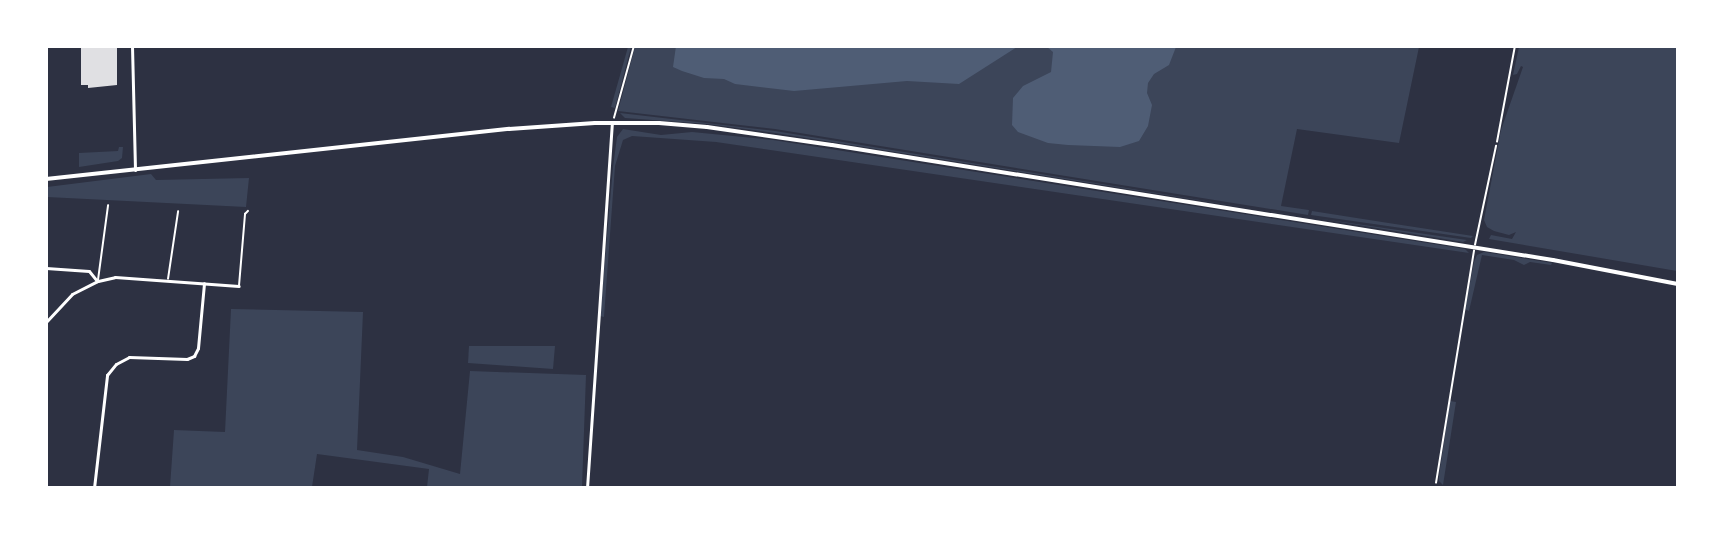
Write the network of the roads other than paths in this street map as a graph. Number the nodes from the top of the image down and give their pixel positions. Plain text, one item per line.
1 (132, 46) edge
2 (612, 123) junction
3 (1496, 146) road end
4 (135, 170) junction
5 (46, 179) edge
6 (108, 206) dead end
7 (248, 211) dead end
8 (178, 212) dead end
9 (1474, 247) junction
10 (46, 268) edge
11 (168, 280) junction
12 (98, 281) junction
13 (204, 283) junction
14 (1677, 284) edge
15 (239, 286) joint
16 (46, 322) edge
17 (94, 488) edge
18 (587, 488) edge

1 - 4 street
2 - 4 main road
2 - 9 main road
2 - 18 street
3 - 9 lane
4 - 5 main road
6 - 12 lane
7 - 15 lane
8 - 11 lane
9 - 14 main road
10 - 12 street
11 - 12 street
11 - 13 street
12 - 16 street
13 - 15 street
13 - 17 street

